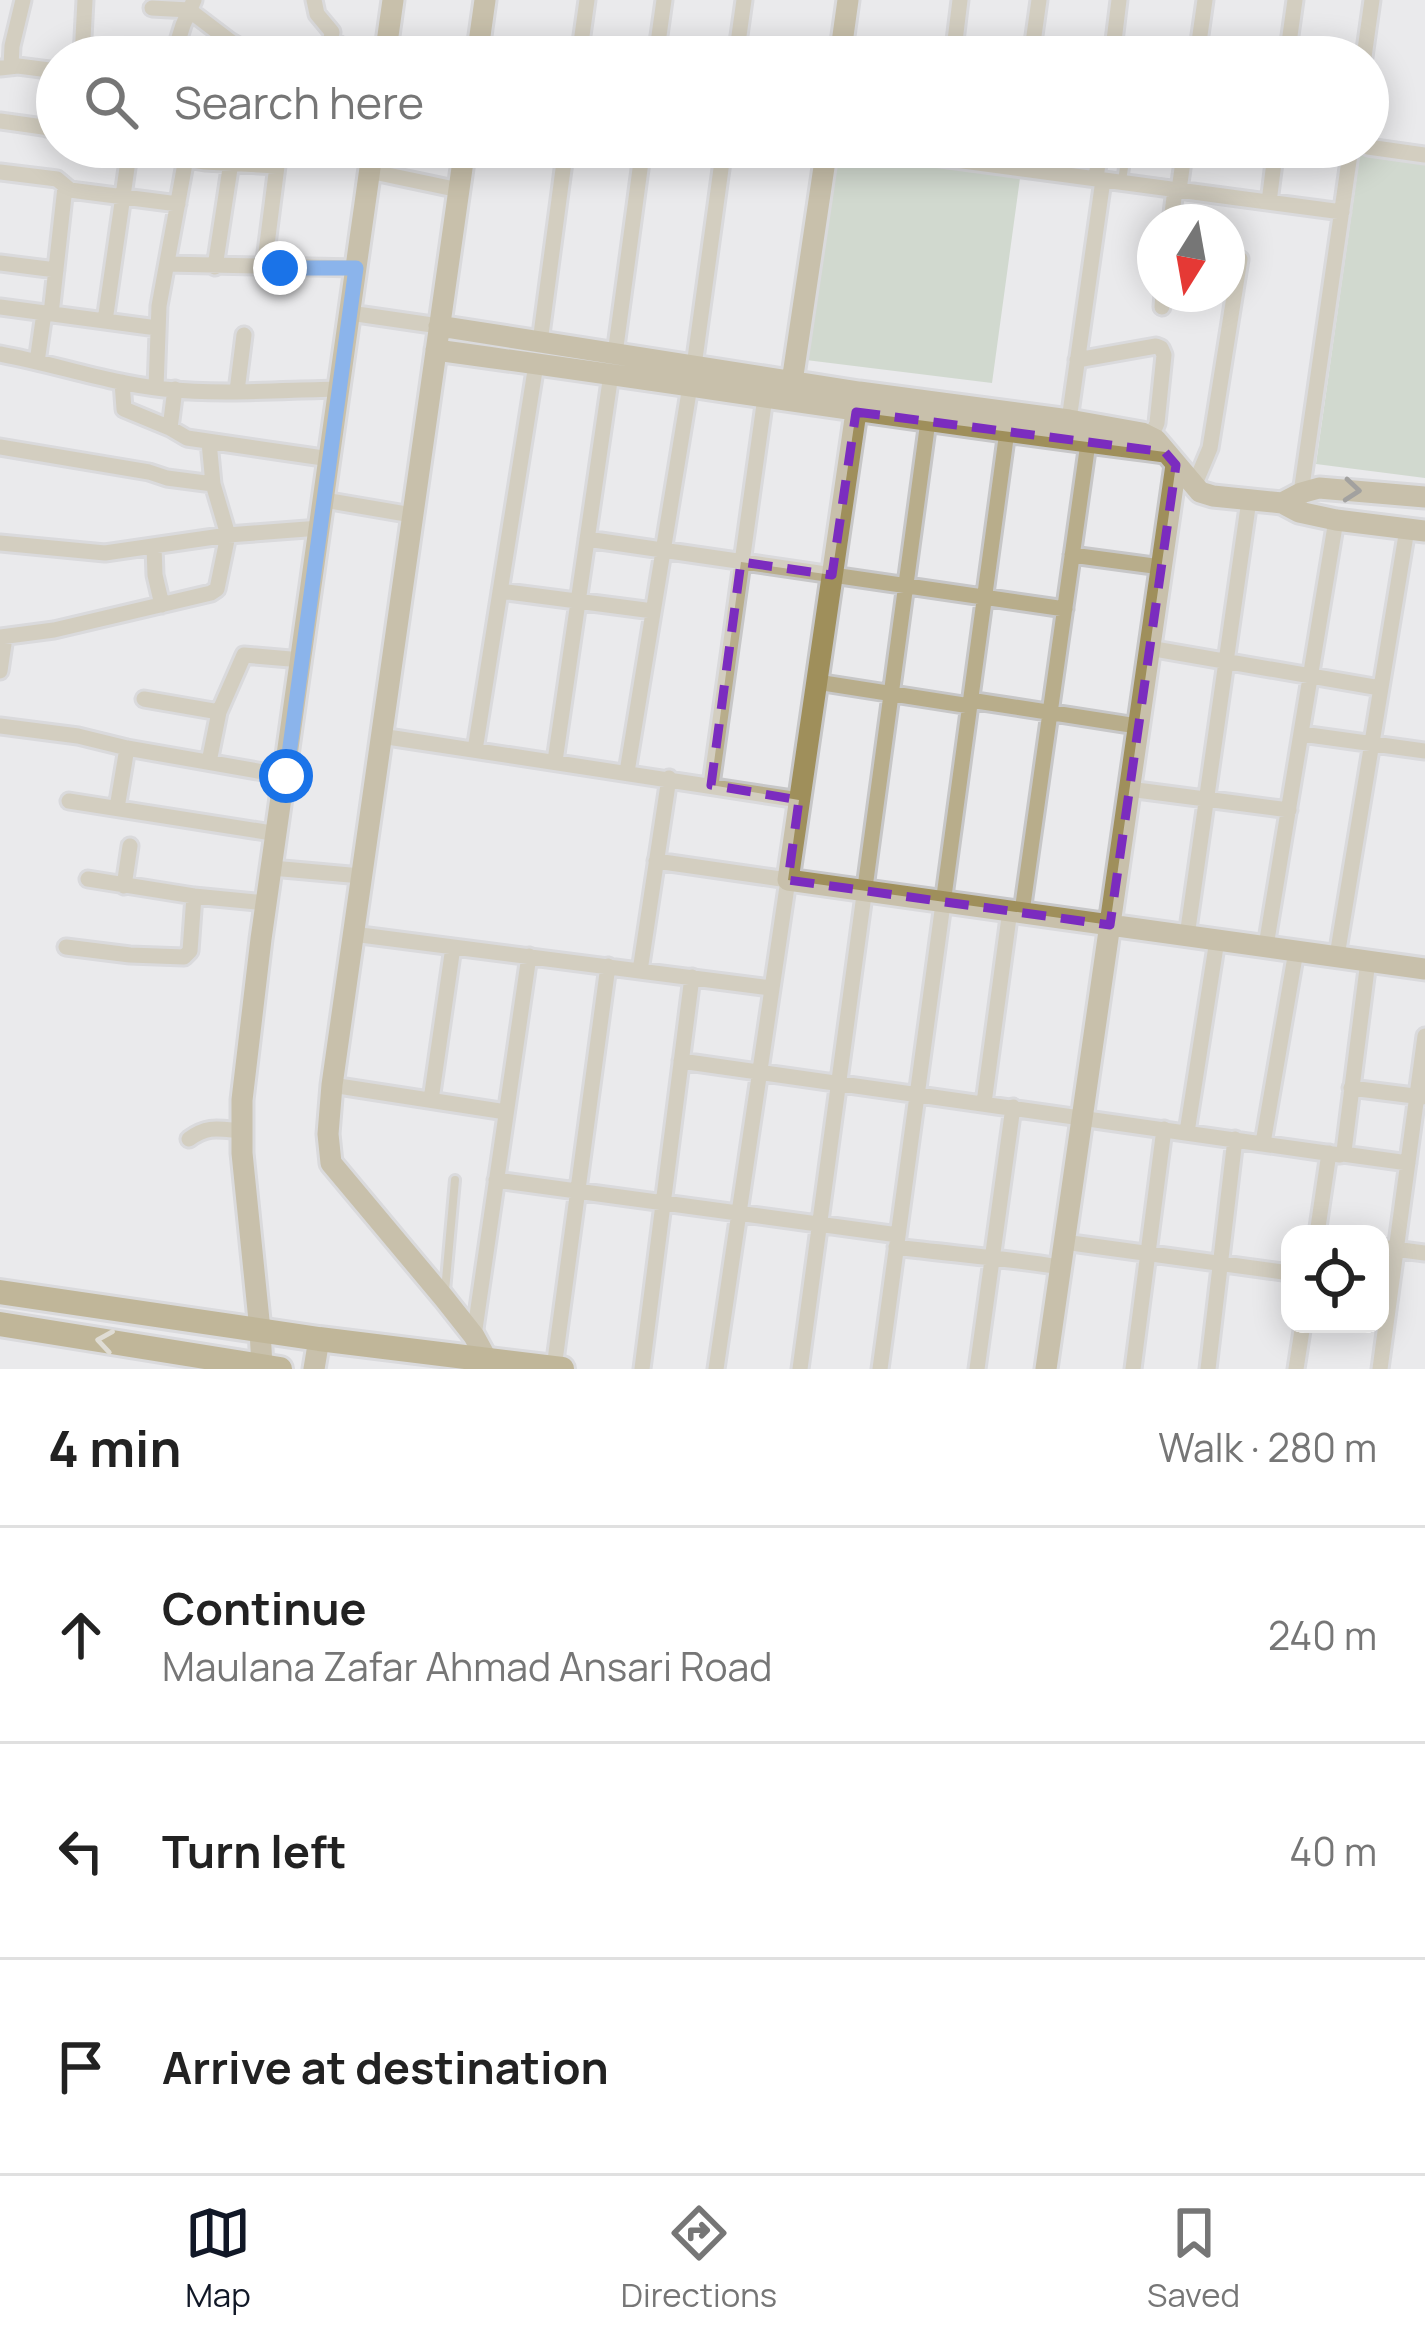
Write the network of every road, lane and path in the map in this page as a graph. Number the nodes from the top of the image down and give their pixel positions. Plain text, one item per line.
1 (23, 0) edge
2 (85, 0) edge
3 (314, 0) edge
4 (393, 0) edge
5 (485, 0) edge
6 (586, 0) edge
7 (664, 0) edge
8 (744, 0) edge
9 (848, 0) edge
10 (960, 0) edge
11 (1039, 0) edge
12 (1119, 0) edge
13 (1205, 0) edge
14 (1295, 0) edge
15 (1372, 0) edge
16 (192, 5) edge
17 (152, 8) dead end
18 (83, 36) edge
19 (181, 36) edge
20 (218, 36) edge
21 (331, 36) edge
22 (389, 36) edge
23 (480, 36) edge
24 (582, 36) edge
25 (659, 36) edge
26 (739, 36) edge
27 (843, 36) edge
28 (955, 36) edge
29 (1034, 36) edge
30 (1115, 36) edge
31 (1200, 36) edge
32 (1291, 36) edge
33 (1367, 36) edge
34 (5, 67) edge
35 (36, 69) edge
36 (0, 122) edge
37 (36, 126) edge
38 (1389, 150) edge
39 (1425, 155) edge
40 (127, 168) edge
41 (185, 168) edge
42 (230, 168) edge
43 (277, 168) edge
44 (370, 168) edge
45 (462, 168) edge
46 (563, 168) edge
47 (641, 168) edge
48 (721, 168) edge
49 (824, 168) edge
50 (1016, 168) edge
51 (1099, 168) edge
52 (1124, 168) edge
53 (1181, 168) edge
54 (1273, 168) edge
55 (1348, 168) edge
56 (369, 171) junction
57 (0, 172) edge
58 (1099, 179) junction
59 (1122, 182) junction
60 (65, 187) junction
61 (458, 190) junction
62 (1177, 190) junction
63 (123, 197) junction
64 (1269, 202) junction
65 (178, 204) junction
66 (1174, 204) edge
67 (1342, 212) junction
68 (0, 263) edge
69 (167, 264) junction
70 (215, 267) junction
71 (264, 268) junction
72 (356, 268) junction
73 (56, 270) junction
74 (0, 307) edge
75 (1232, 312) edge
76 (48, 313) junction
77 (350, 313) junction
78 (104, 321) junction
79 (439, 326) junction
80 (158, 328) junction
81 (244, 334) dead end
82 (436, 350) junction
83 (538, 353) junction
84 (0, 354) edge
85 (1077, 360) junction
86 (37, 362) junction
87 (613, 364) junction
88 (692, 376) junction
89 (122, 382) junction
90 (792, 382) junction
91 (156, 388) junction
92 (766, 388) junction
93 (175, 389) junction
94 (340, 389) junction
95 (237, 391) junction
96 (856, 412) junction
97 (1069, 420) junction
98 (928, 421) junction
99 (170, 428) junction
100 (1007, 431) junction
101 (208, 442) junction
102 (1088, 442) junction
103 (0, 447) edge
104 (1164, 451) junction
105 (329, 460) junction
106 (213, 484) junction
107 (1194, 486) junction
108 (1425, 497) edge
109 (324, 500) junction
110 (1249, 500) junction
111 (1294, 503) junction
112 (412, 515) junction
113 (1336, 520) junction
114 (320, 528) junction
115 (1416, 530) edge
116 (228, 536) junction
117 (587, 539) junction
118 (0, 543) edge
119 (154, 547) junction
120 (664, 550) junction
121 (1072, 555) junction
122 (741, 562) junction
123 (1161, 567) junction
124 (832, 575) junction
125 (906, 586) junction
126 (500, 591) junction
127 (984, 597) junction
128 (579, 600) junction
129 (162, 605) junction
130 (1064, 609) junction
131 (653, 611) junction
132 (3, 637) edge
133 (1149, 648) junction
134 (302, 660) junction
135 (1227, 662) junction
136 (0, 671) edge
137 (1312, 676) junction
138 (817, 682) junction
139 (1380, 688) junction
140 (891, 695) junction
141 (144, 699) dead end
142 (970, 703) junction
143 (219, 712) junction
144 (1049, 712) junction
145 (1136, 726) junction
146 (0, 727) edge
147 (1302, 734) junction
148 (381, 736) junction
149 (1371, 744) junction
150 (127, 748) junction
151 (475, 750) junction
152 (1425, 751) edge
153 (555, 761) junction
154 (209, 762) junction
155 (627, 772) junction
156 (286, 776) junction
157 (669, 778) junction
158 (711, 785) junction
159 (1129, 789) junction
160 (799, 800) junction
161 (1207, 800) junction
162 (69, 801) dead end
163 (117, 808) junction
164 (1289, 811) junction
165 (278, 834) junction
166 (130, 847) dead end
167 (656, 861) junction
168 (272, 868) junction
169 (361, 876) junction
170 (88, 879) dead end
171 (788, 880) junction
172 (124, 886) junction
173 (864, 890) junction
174 (194, 896) junction
175 (943, 901) junction
176 (266, 903) junction
177 (1016, 911) junction
178 (1110, 925) junction
179 (353, 934) junction
180 (1187, 936) junction
181 (1217, 940) junction
182 (1266, 946) junction
183 (66, 947) dead end
184 (453, 947) junction
185 (1296, 951) junction
186 (529, 956) junction
187 (1337, 956) junction
188 (1369, 961) junction
189 (608, 966) junction
190 (1425, 969) edge
191 (640, 971) junction
192 (692, 977) junction
193 (771, 988) junction
194 (1425, 1036) edge
195 (681, 1061) junction
196 (759, 1072) junction
197 (838, 1083) junction
198 (332, 1085) junction
199 (1351, 1088) junction
200 (917, 1094) junction
201 (1421, 1097) edge
202 (430, 1100) junction
203 (984, 1103) junction
204 (1012, 1107) junction
205 (506, 1112) junction
206 (1082, 1117) junction
207 (1164, 1129) junction
208 (241, 1131) junction
209 (1187, 1132) junction
210 (189, 1139) dead end
211 (1235, 1139) junction
212 (1263, 1143) junction
213 (1336, 1153) junction
214 (1408, 1162) junction
215 (455, 1180) dead end
216 (496, 1180) junction
217 (577, 1191) junction
218 (662, 1203) junction
219 (738, 1213) junction
220 (819, 1224) junction
221 (1319, 1225) edge
222 (897, 1241) junction
223 (1064, 1242) junction
224 (1389, 1244) edge
225 (1389, 1248) edge
226 (1425, 1253) edge
227 (1148, 1254) junction
228 (994, 1257) junction
229 (1221, 1264) junction
230 (1060, 1267) junction
231 (1281, 1273) edge
232 (0, 1292) edge
233 (444, 1298) junction
234 (0, 1324) edge
235 (260, 1330) junction
236 (1302, 1333) edge
237 (1382, 1333) edge
238 (474, 1336) junction
239 (319, 1339) junction
240 (487, 1360) junction
241 (271, 1368) edge
242 (558, 1368) edge
243 (314, 1369) edge
244 (641, 1369) edge
245 (716, 1369) edge
246 (800, 1369) edge
247 (880, 1369) edge
248 (977, 1369) edge
249 (1046, 1369) edge
250 (1133, 1369) edge
251 (1208, 1369) edge
252 (1296, 1369) edge
253 (1380, 1369) edge

1 - 34 street
2 - 18 street
3 - 21 street
4 - 22 street
5 - 23 street
6 - 24 street
7 - 25 street
8 - 26 street
9 - 27 street
10 - 28 street
11 - 29 street
12 - 30 street
13 - 31 street
14 - 32 street
15 - 33 street
16 - 17 street
16 - 19 street
16 - 20 street
34 - 35 street
36 - 37 street
38 - 39 street
40 - 63 street
41 - 65 street
42 - 70 street
43 - 71 street
44 - 56 street
45 - 61 street
46 - 83 street
47 - 87 street
48 - 88 street
49 - 90 street
50 - 58 street
51 - 58 street
52 - 59 lane
53 - 62 street
54 - 64 street
55 - 67 street
56 - 61 street
56 - 72 street
57 - 60 street
58 - 59 street
58 - 85 street
59 - 62 street
60 - 63 street
60 - 73 street
61 - 79 street
62 - 64 street
62 - 66 street
63 - 65 street
63 - 78 street
64 - 67 street
65 - 69 street
67 - 111 street
68 - 73 street
69 - 70 street
69 - 80 street
70 - 71 street
71 - 72 street
72 - 77 street
73 - 76 street
74 - 76 street
75 - 107 street
76 - 78 street
76 - 86 street
77 - 79 street
77 - 94 street
78 - 80 street
79 - 82 street
79 - 83 street
80 - 91 street
81 - 95 street
82 - 83 street
82 - 112 street
83 - 87 street
83 - 126 street
84 - 86 street
85 - 97 street
85 - 104 street
86 - 89 street
87 - 88 street
87 - 117 street
88 - 92 street
88 - 120 street
89 - 91 street
89 - 99 street
90 - 92 street
90 - 97 street
91 - 93 street
92 - 96 street
92 - 122 street
93 - 95 street
93 - 99 street
94 - 95 street
94 - 105 street
96 - 98 street
96 - 124 street
97 - 104 street
98 - 100 street
98 - 125 street
99 - 101 street
100 - 102 street
100 - 127 street
101 - 105 street
101 - 106 street
102 - 104 street
102 - 121 street
103 - 106 street
104 - 107 street
104 - 123 street
105 - 109 street
106 - 116 street
107 - 110 street
111 -> 108 street
109 - 112 street
109 - 114 street
110 - 111 street
110 - 135 street
111 - 113 street
112 - 148 street
113 - 115 street
113 - 137 street
114 - 116 street
114 - 134 street
115 - 139 street
116 - 119 street
116 - 129 street
117 - 120 street
117 - 128 street
118 - 119 street
119 - 129 street
120 - 122 street
120 - 131 street
121 - 123 street
121 - 130 street
122 - 124 street
122 - 158 street
123 - 133 street
124 - 125 street
124 - 138 street
125 - 127 street
125 - 140 street
126 - 128 street
126 - 151 street
127 - 130 street
127 - 142 street
128 - 131 street
128 - 153 street
129 - 132 street
130 - 144 street
131 - 155 street
132 - 136 street
133 - 135 street
133 - 145 street
134 - 143 street
134 - 156 street
135 - 137 street
135 - 161 street
137 - 139 street
137 - 147 street
138 - 140 street
138 - 160 street
139 - 149 street
140 - 142 street
140 - 173 street
141 - 143 street
142 - 144 street
142 - 175 street
143 - 154 street
144 - 145 street
144 - 177 street
145 - 159 street
146 - 150 street
147 - 149 street
147 - 164 street
148 - 151 street
148 - 169 street
149 - 152 street
149 - 187 street
150 - 154 street
150 - 163 street
151 - 153 street
153 - 155 street
154 - 156 street
155 - 157 street
156 - 165 street
157 - 158 street
157 - 167 street
158 - 160 street
159 - 161 street
159 - 178 street
160 - 171 street
161 - 164 street
161 - 180 street
162 - 163 street
163 - 165 street
164 - 182 street
165 - 168 street
166 - 172 street
167 - 171 street
167 - 191 street
168 - 169 street
168 - 176 street
169 - 179 street
170 - 172 street
171 - 173 street
171 - 193 street
172 - 174 street
173 - 175 street
173 - 197 street
174 - 176 street
174 - 183 street
175 - 177 street
175 - 200 street
176 - 208 street
177 - 178 street
177 - 203 street
178 - 180 street
178 - 206 street
179 - 184 street
179 - 198 street
180 - 181 street
181 - 182 street
181 - 209 street
182 - 185 street
184 - 186 street
184 - 202 street
185 - 187 street
185 - 212 street
186 - 189 street
186 - 205 street
187 - 188 street
188 - 190 street
188 - 199 street
189 - 191 street
189 - 217 street
191 - 192 street
192 - 193 street
192 - 195 street
193 - 196 street
194 - 201 street
195 - 196 street
195 - 218 street
196 - 197 street
196 - 219 street
197 - 200 street
197 - 220 street
198 - 202 street
198 - 233 street
199 - 201 street
199 - 213 street
200 - 203 street
200 - 222 street
201 - 214 street
202 - 205 street
203 - 204 street
204 - 206 street
204 - 228 street
205 - 216 street
206 - 207 street
206 - 223 street
207 - 209 street
207 - 227 street
208 - 210 street
208 - 235 street
209 - 211 street
211 - 212 street
211 - 229 street
212 - 213 street
213 - 214 street
213 - 221 street
214 - 224 street
215 - 233 lane
216 - 217 street
216 - 238 street
217 - 218 street
217 - 242 street
218 - 219 street
218 - 244 street
219 - 220 street
219 - 245 street
220 - 222 street
220 - 246 street
222 - 228 street
222 - 247 street
223 - 227 street
223 - 230 street
225 - 226 street
227 - 229 street
227 - 250 street
228 - 230 street
228 - 248 street
229 - 231 street
229 - 251 street
230 - 249 street
232 - 235 main road
233 - 238 street
241 -> 234 main road
235 - 239 main road
235 - 241 street
236 - 252 street
237 - 253 street
238 - 240 street
239 - 240 main road
239 - 243 street
240 - 242 main road

